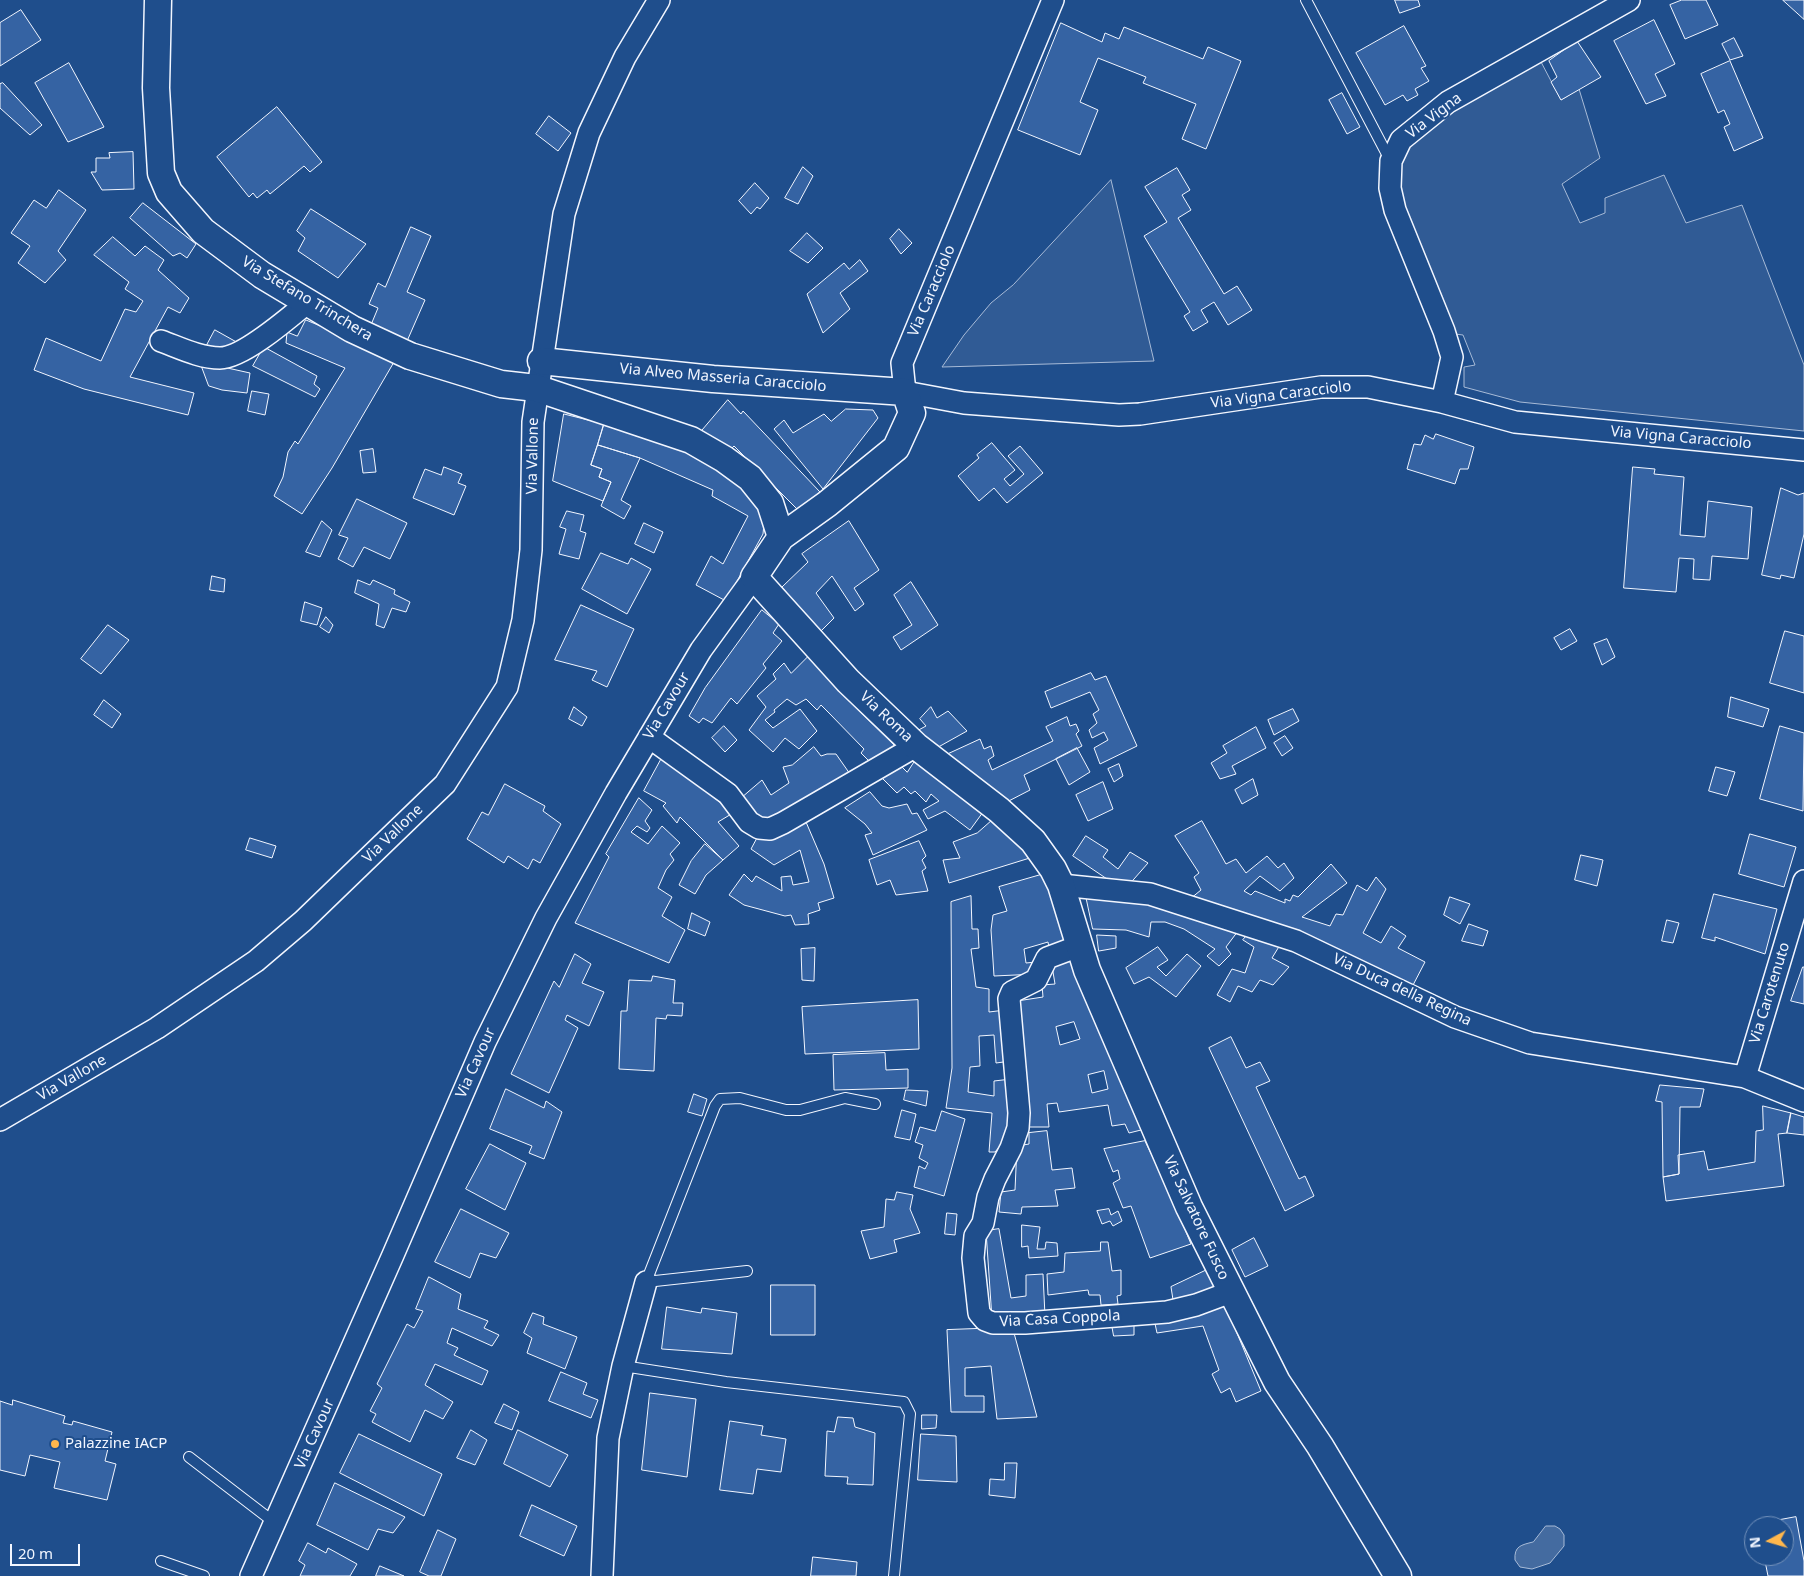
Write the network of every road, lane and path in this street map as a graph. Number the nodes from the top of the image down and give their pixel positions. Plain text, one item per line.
1 (158, 0) edge
2 (659, 0) edge
3 (1053, 0) edge
4 (1306, 0) edge
5 (1629, 0) edge
6 (1391, 161) junction
7 (308, 302) junction
8 (161, 341) dead end
9 (541, 361) junction
10 (536, 388) junction
11 (905, 392) junction
12 (1442, 402) junction
13 (1804, 450) edge
14 (780, 538) junction
15 (754, 577) junction
16 (649, 737) junction
17 (916, 746) junction
18 (1033, 842) joint
19 (1804, 881) edge
20 (1061, 885) junction
21 (1079, 946) junction
22 (1744, 1077) junction
23 (1804, 1101) edge
24 (875, 1104) dead end
25 (0, 1120) edge
26 (747, 1271) dead end
27 (646, 1282) junction
28 (1231, 1292) junction
29 (623, 1366) junction
30 (189, 1457) dead end
31 (275, 1523) junction
32 (161, 1561) dead end
33 (204, 1576) edge
34 (251, 1576) edge
35 (602, 1576) edge
36 (894, 1576) edge
37 (1398, 1576) edge

1 - 7 street, Via Stefano Trinchera
2 - 9 street, Via Vallone
3 - 11 street, Via Caracciolo
4 - 6 lane
5 - 6 street, Via Vigna
6 - 12 street, Via Vigna
7 - 8 street
7 - 10 street, Via Stefano Trinchera
9 - 10 street, Via Vallone
9 - 11 street, Via Alveo Masseria Caracciolo
10 - 14 street, Via Stefano Trinchera
10 - 25 street, Via Vallone
11 - 12 street, Via Vigna Caracciolo
11 - 14 street, Via Caracciolo
12 - 13 street, Via Vigna Caracciolo
14 - 15 street
15 - 16 street, Via Cavour
15 - 17 street, Via Roma
16 - 17 street
16 - 31 street, Via Cavour
17 - 18 street, Via Roma
18 - 20 street, Via Salvatore Fusco
19 - 22 street, Via Carotenuto
20 - 21 street, Via Salvatore Fusco
20 - 22 street, Via Duca della Regina
21 - 28 street, Via Salvatore Fusco
21 - 28 street, Via Casa Coppola
22 - 23 street, Via Duca della Regina
24 - 27 lane
26 - 27 lane
27 - 29 street
28 - 37 street, Via Salvatore Fusco
29 - 35 street
29 - 36 lane
30 - 31 lane
31 - 34 street, Via Cavour
32 - 33 lane

